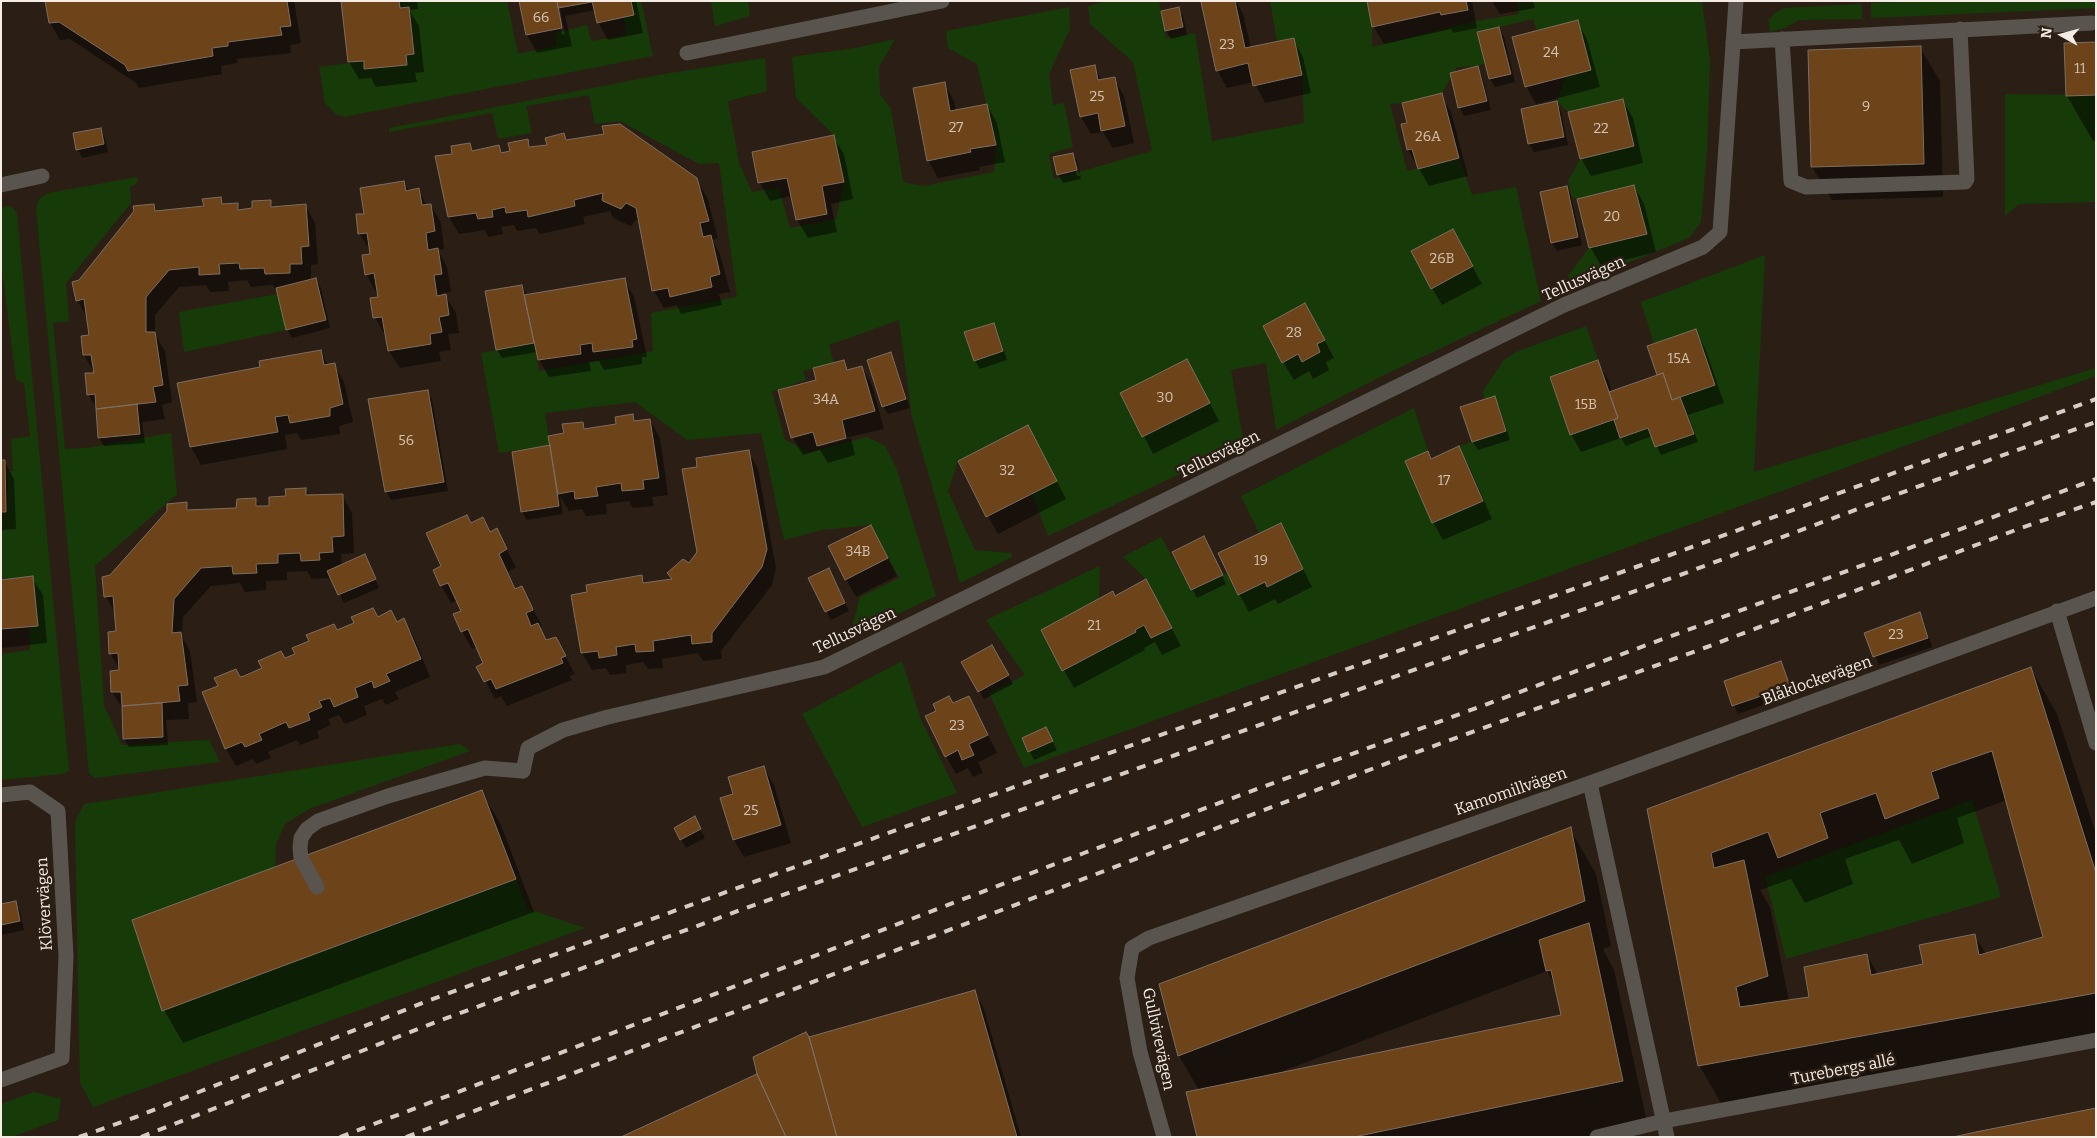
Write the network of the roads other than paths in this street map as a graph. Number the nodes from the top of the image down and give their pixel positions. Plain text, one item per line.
1 (942, 1) edge
2 (1736, 1) edge
3 (2092, 23) dead end
4 (1960, 29) junction
5 (1782, 39) junction
6 (1733, 42) junction
7 (688, 53) dead end
8 (42, 176) dead end
9 (1, 185) edge
10 (2096, 598) edge
11 (2057, 611) junction
12 (2096, 743) edge
13 (1590, 783) junction
14 (1, 795) edge
15 (317, 888) dead end
16 (1132, 948) joint
17 (2096, 1040) edge
18 (1, 1080) edge
19 (1664, 1121) junction
20 (1164, 1137) edge
21 (1597, 1137) edge
22 (1667, 1137) edge

1 - 7 street
2 - 6 street, Tellusvägen
3 - 4 street
4 - 5 street
4 - 5 street
5 - 6 street
6 - 15 street, Tellusvägen
8 - 9 street
10 - 11 street, Blåklockevägen
11 - 12 street
11 - 13 street, Blåklockevägen
13 - 16 street, Kamomillvägen
13 - 19 street, Kamomillvägen
14 - 18 street, Klövervägen
16 - 20 street, Gullvivevägen
17 - 19 street, Turebergs allé
19 - 21 street, Turebergs allé
19 - 22 street, Kamomillvägen

